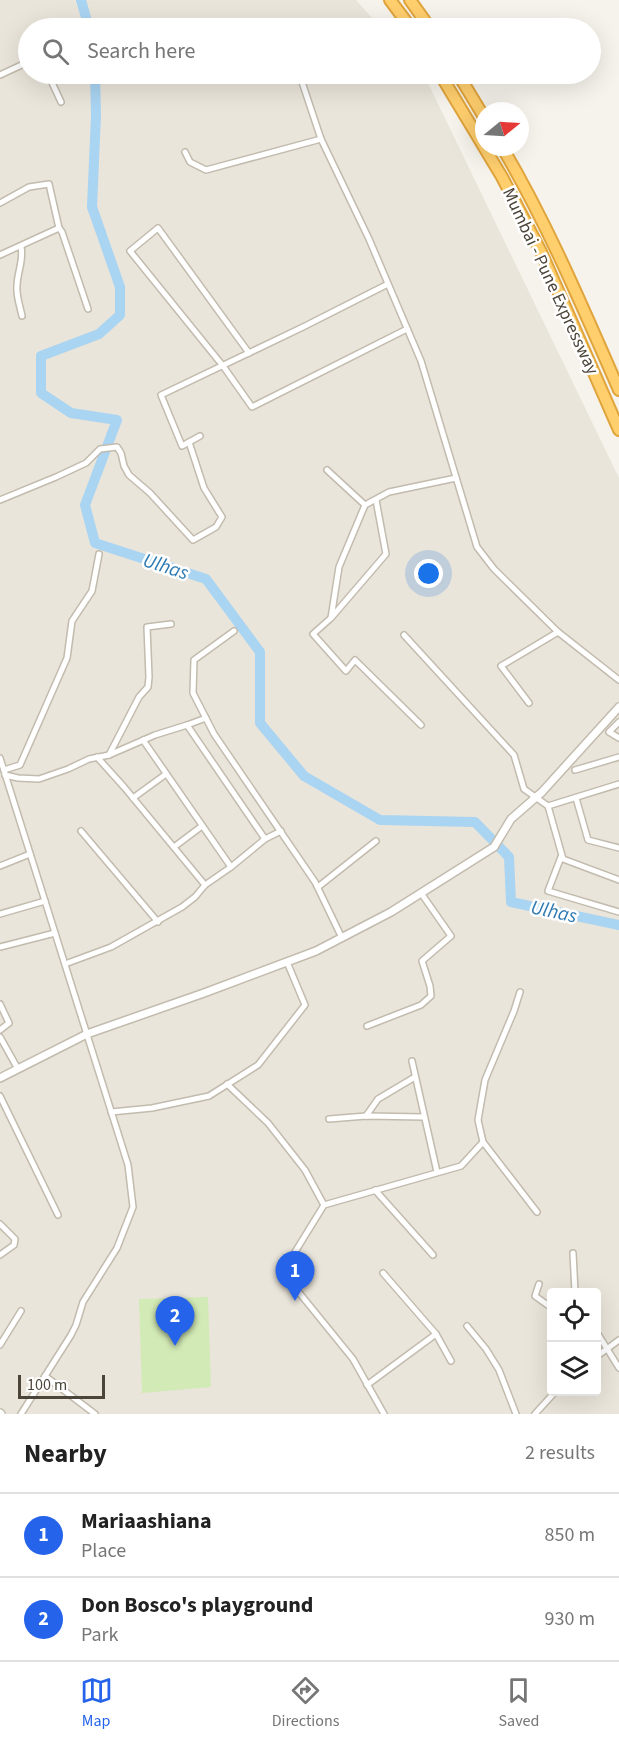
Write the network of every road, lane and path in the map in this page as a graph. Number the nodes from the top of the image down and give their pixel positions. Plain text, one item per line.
1 (390, 0) edge
2 (410, 0) edge
3 (404, 18) edge
4 (423, 18) edge
5 (18, 67) edge
6 (0, 75) edge
7 (53, 84) edge
8 (303, 84) edge
9 (446, 84) edge
10 (464, 84) edge
11 (61, 102) dead end
12 (475, 102) edge
13 (321, 139) junction
14 (185, 152) dead end
15 (507, 156) edge
16 (0, 203) edge
17 (59, 228) junction
18 (21, 247) junction
19 (0, 255) edge
20 (388, 284) junction
21 (88, 309) dead end
22 (22, 316) dead end
23 (407, 329) junction
24 (249, 353) junction
25 (223, 366) junction
26 (619, 390) edge
27 (619, 430) edge
28 (200, 436) dead end
29 (189, 442) junction
30 (327, 470) dead end
31 (456, 478) junction
32 (0, 500) edge
33 (376, 500) junction
34 (365, 506) junction
35 (99, 554) dead end
36 (331, 618) junction
37 (171, 624) dead end
38 (234, 631) dead end
39 (558, 632) junction
40 (404, 635) dead end
41 (619, 680) edge
42 (529, 703) dead end
43 (619, 707) edge
44 (206, 718) junction
45 (619, 722) edge
46 (421, 724) dead end
47 (187, 725) junction
48 (619, 738) edge
49 (143, 740) junction
50 (109, 755) junction
51 (97, 757) junction
52 (0, 758) edge
53 (619, 758) edge
54 (575, 770) dead end
55 (5, 772) junction
56 (166, 774) junction
57 (619, 784) edge
58 (133, 798) junction
59 (534, 798) junction
60 (576, 798) junction
61 (548, 806) junction
62 (202, 826) junction
63 (81, 831) dead end
64 (281, 831) junction
65 (265, 839) junction
66 (376, 841) dead end
67 (174, 847) junction
68 (619, 848) edge
69 (30, 854) junction
70 (562, 855) junction
71 (0, 866) edge
72 (231, 867) junction
73 (619, 880) edge
74 (205, 885) junction
75 (318, 887) junction
76 (421, 893) junction
77 (45, 902) junction
78 (619, 912) edge
79 (0, 914) edge
80 (158, 922) junction
81 (55, 933) junction
82 (342, 938) junction
83 (0, 947) edge
84 (287, 962) junction
85 (65, 964) junction
86 (520, 992) dead end
87 (0, 1004) edge
88 (367, 1026) dead end
89 (0, 1030) edge
90 (87, 1034) junction
91 (0, 1037) edge
92 (412, 1061) dead end
93 (18, 1069) junction
94 (415, 1077) junction
95 (0, 1078) edge
96 (227, 1084) junction
97 (0, 1096) edge
98 (111, 1112) junction
99 (366, 1116) junction
100 (424, 1117) junction
101 (329, 1119) dead end
102 (483, 1142) junction
103 (437, 1172) junction
104 (375, 1190) junction
105 (324, 1205) junction
106 (537, 1212) dead end
107 (58, 1215) dead end
108 (0, 1224) edge
109 (573, 1253) dead end
110 (0, 1255) edge
111 (434, 1255) dead end
112 (383, 1273) dead end
113 (539, 1284) dead end
114 (575, 1288) edge
115 (547, 1305) edge
116 (21, 1311) dead end
117 (467, 1326) dead end
118 (436, 1334) junction
119 (601, 1338) edge
120 (619, 1341) edge
121 (0, 1344) edge
122 (608, 1349) junction
123 (601, 1354) edge
124 (451, 1361) dead end
125 (619, 1368) edge
126 (45, 1376) junction
127 (367, 1385) junction
128 (551, 1396) edge
129 (21, 1414) edge
130 (95, 1414) edge
131 (384, 1414) edge
132 (516, 1414) edge
133 (535, 1414) edge

1 - 3 highway
2 - 4 highway
5 - 6 street
7 - 11 street
8 - 13 street
9 - 27 highway, Mumbai - Pune Expressway
10 - 12 highway
13 - 14 street
13 - 20 street
15 - 26 highway, Mumbai - Pune Expressway
16 - 17 street
17 - 18 street
17 - 21 street
18 - 19 street
18 - 22 street
20 - 23 street
20 - 24 street
23 - 25 street
23 - 31 street
24 - 25 street
24 - 25 street
25 - 29 street
28 - 29 street
29 - 32 street
30 - 34 street
31 - 33 street
31 - 39 street
33 - 34 street
33 - 36 street
34 - 36 street
35 - 55 street
36 - 46 street
37 - 50 street
38 - 44 street
39 - 41 street
39 - 42 street
40 - 59 street
43 - 59 street
44 - 47 street
44 - 64 street
45 - 48 street
47 - 49 street
47 - 65 street
49 - 50 street
49 - 56 street
50 - 51 street
51 - 55 street
51 - 58 street
52 - 55 street
53 - 54 street
55 - 69 street
56 - 58 street
56 - 62 street
57 - 60 street
58 - 67 street
59 - 61 street
59 - 76 street
60 - 61 street
60 - 68 street
61 - 70 street
62 - 67 street
62 - 72 street
63 - 80 street
64 - 65 street
64 - 75 street
65 - 72 street
66 - 75 street
67 - 74 street
69 - 71 street
69 - 77 street
70 - 73 street
70 - 78 street
72 - 74 street
74 - 80 street
75 - 82 street
76 - 82 street
76 - 88 street
77 - 79 street
77 - 81 street
80 - 85 street
81 - 83 street
81 - 85 street
82 - 84 street
84 - 90 street
84 - 96 street
85 - 90 street
86 - 102 street
87 - 89 street
90 - 93 street
90 - 98 street
91 - 93 street
92 - 94 street
93 - 95 street
94 - 99 street
94 - 100 street
96 - 98 street
96 - 105 street
97 - 107 street
98 - 126 street
99 - 100 street
99 - 101 street
100 - 103 street
102 - 103 street
102 - 106 street
103 - 104 street
104 - 105 street
104 - 111 street
105 - 127 street
108 - 110 street
109 - 114 street
112 - 118 street
113 - 115 street
116 - 121 street
117 - 132 street
118 - 124 street
118 - 127 street
119 - 122 street
120 - 122 street
122 - 123 street
122 - 125 street
126 - 129 street
126 - 130 street
127 - 131 street
128 - 133 street

